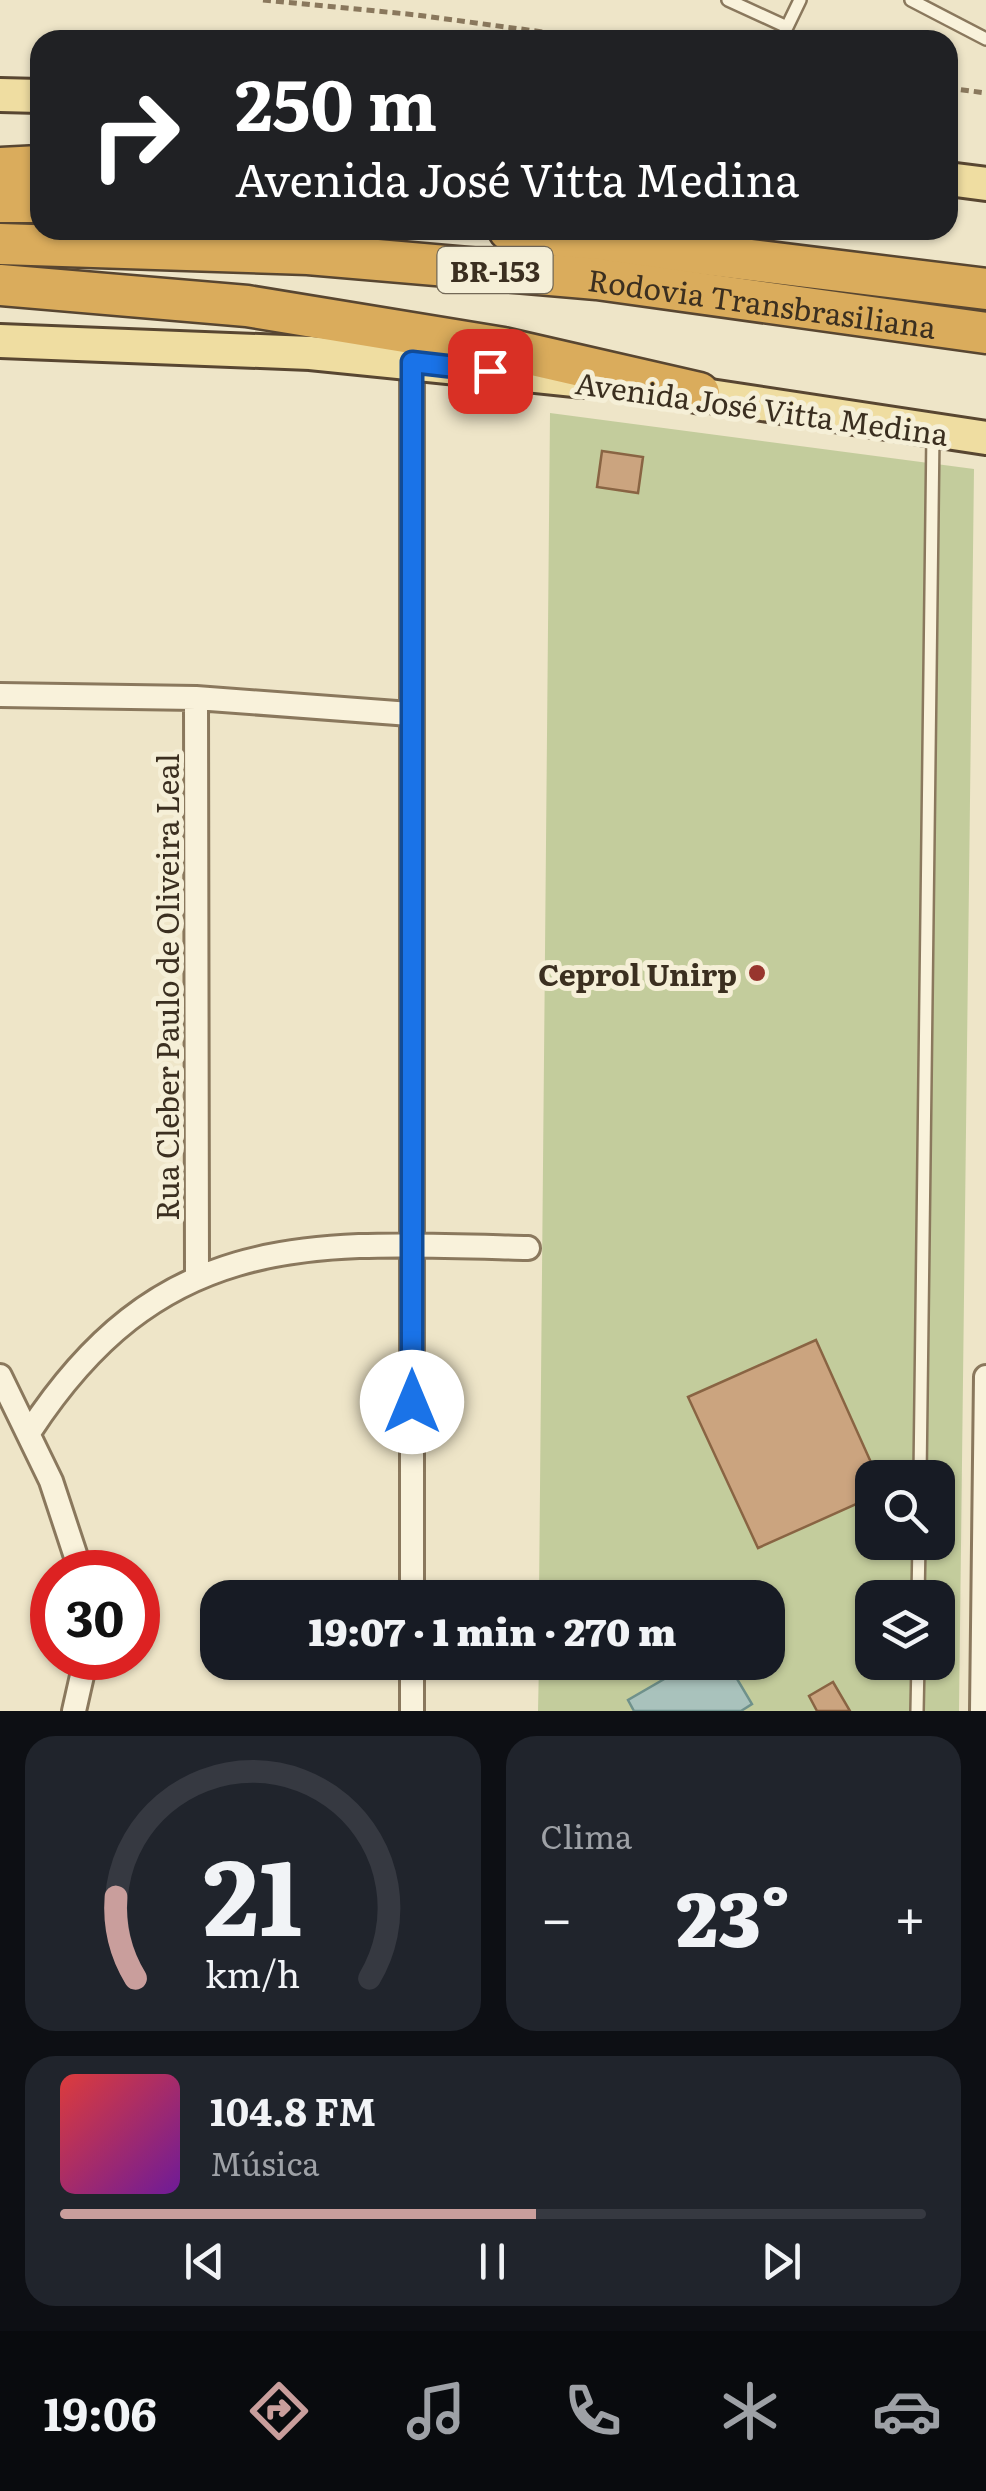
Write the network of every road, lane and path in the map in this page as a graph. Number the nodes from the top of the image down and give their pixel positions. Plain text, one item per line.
1 (263, 0) edge
2 (306, 0) edge
3 (728, 0) edge
4 (800, 0) edge
5 (911, 0) edge
6 (292, 4) junction
7 (528, 30) edge
8 (986, 39) edge
9 (958, 89) edge
10 (986, 93) edge
11 (0, 95) edge
12 (30, 96) edge
13 (30, 166) edge
14 (0, 168) edge
15 (958, 180) edge
16 (986, 184) edge
17 (0, 202) edge
18 (30, 202) edge
19 (591, 240) edge
20 (0, 244) edge
21 (0, 284) edge
22 (986, 288) edge
23 (986, 333) edge
24 (0, 341) edge
25 (412, 362) junction
26 (698, 394) junction
27 (933, 429) junction
28 (986, 438) edge
29 (0, 695) edge
30 (196, 698) junction
31 (410, 714) junction
32 (413, 1245) junction
33 (528, 1248) dead end
34 (197, 1276) junction
35 (0, 1376) edge
36 (986, 1377) edge
37 (30, 1431) junction
38 (920, 1460) edge
39 (73, 1550) edge
40 (412, 1580) edge
41 (81, 1680) edge
42 (412, 1680) edge
43 (918, 1680) edge
44 (74, 1711) edge
45 (412, 1711) edge
46 (917, 1711) edge
47 (982, 1711) edge

1 - 6 path
2 - 6 path
3 - 4 lane
5 - 8 lane
6 - 7 path
9 - 10 path
11 - 12 main road
13 - 14 highway
15 - 16 main road
17 - 18 highway
19 - 22 highway, Rodovia Transbrasiliana / BR-153
20 - 23 highway, Rodovia Transbrasiliana / BR-153
21 - 26 highway
24 - 25 main road, Avenida José Vitta Medina
25 - 26 main road, Avenida José Vitta Medina
25 - 31 street
26 - 27 main road, Avenida José Vitta Medina
27 - 28 main road, Avenida José Vitta Medina
27 - 38 lane
29 - 30 street
30 - 31 street
30 - 34 street, Rua Cleber Paulo de Oliveira Leal
31 - 32 street
32 - 33 street
32 - 34 street
32 - 40 street
34 - 37 street
35 - 37 street
36 - 47 street
37 - 39 street
41 - 44 street
42 - 45 street
43 - 46 lane

